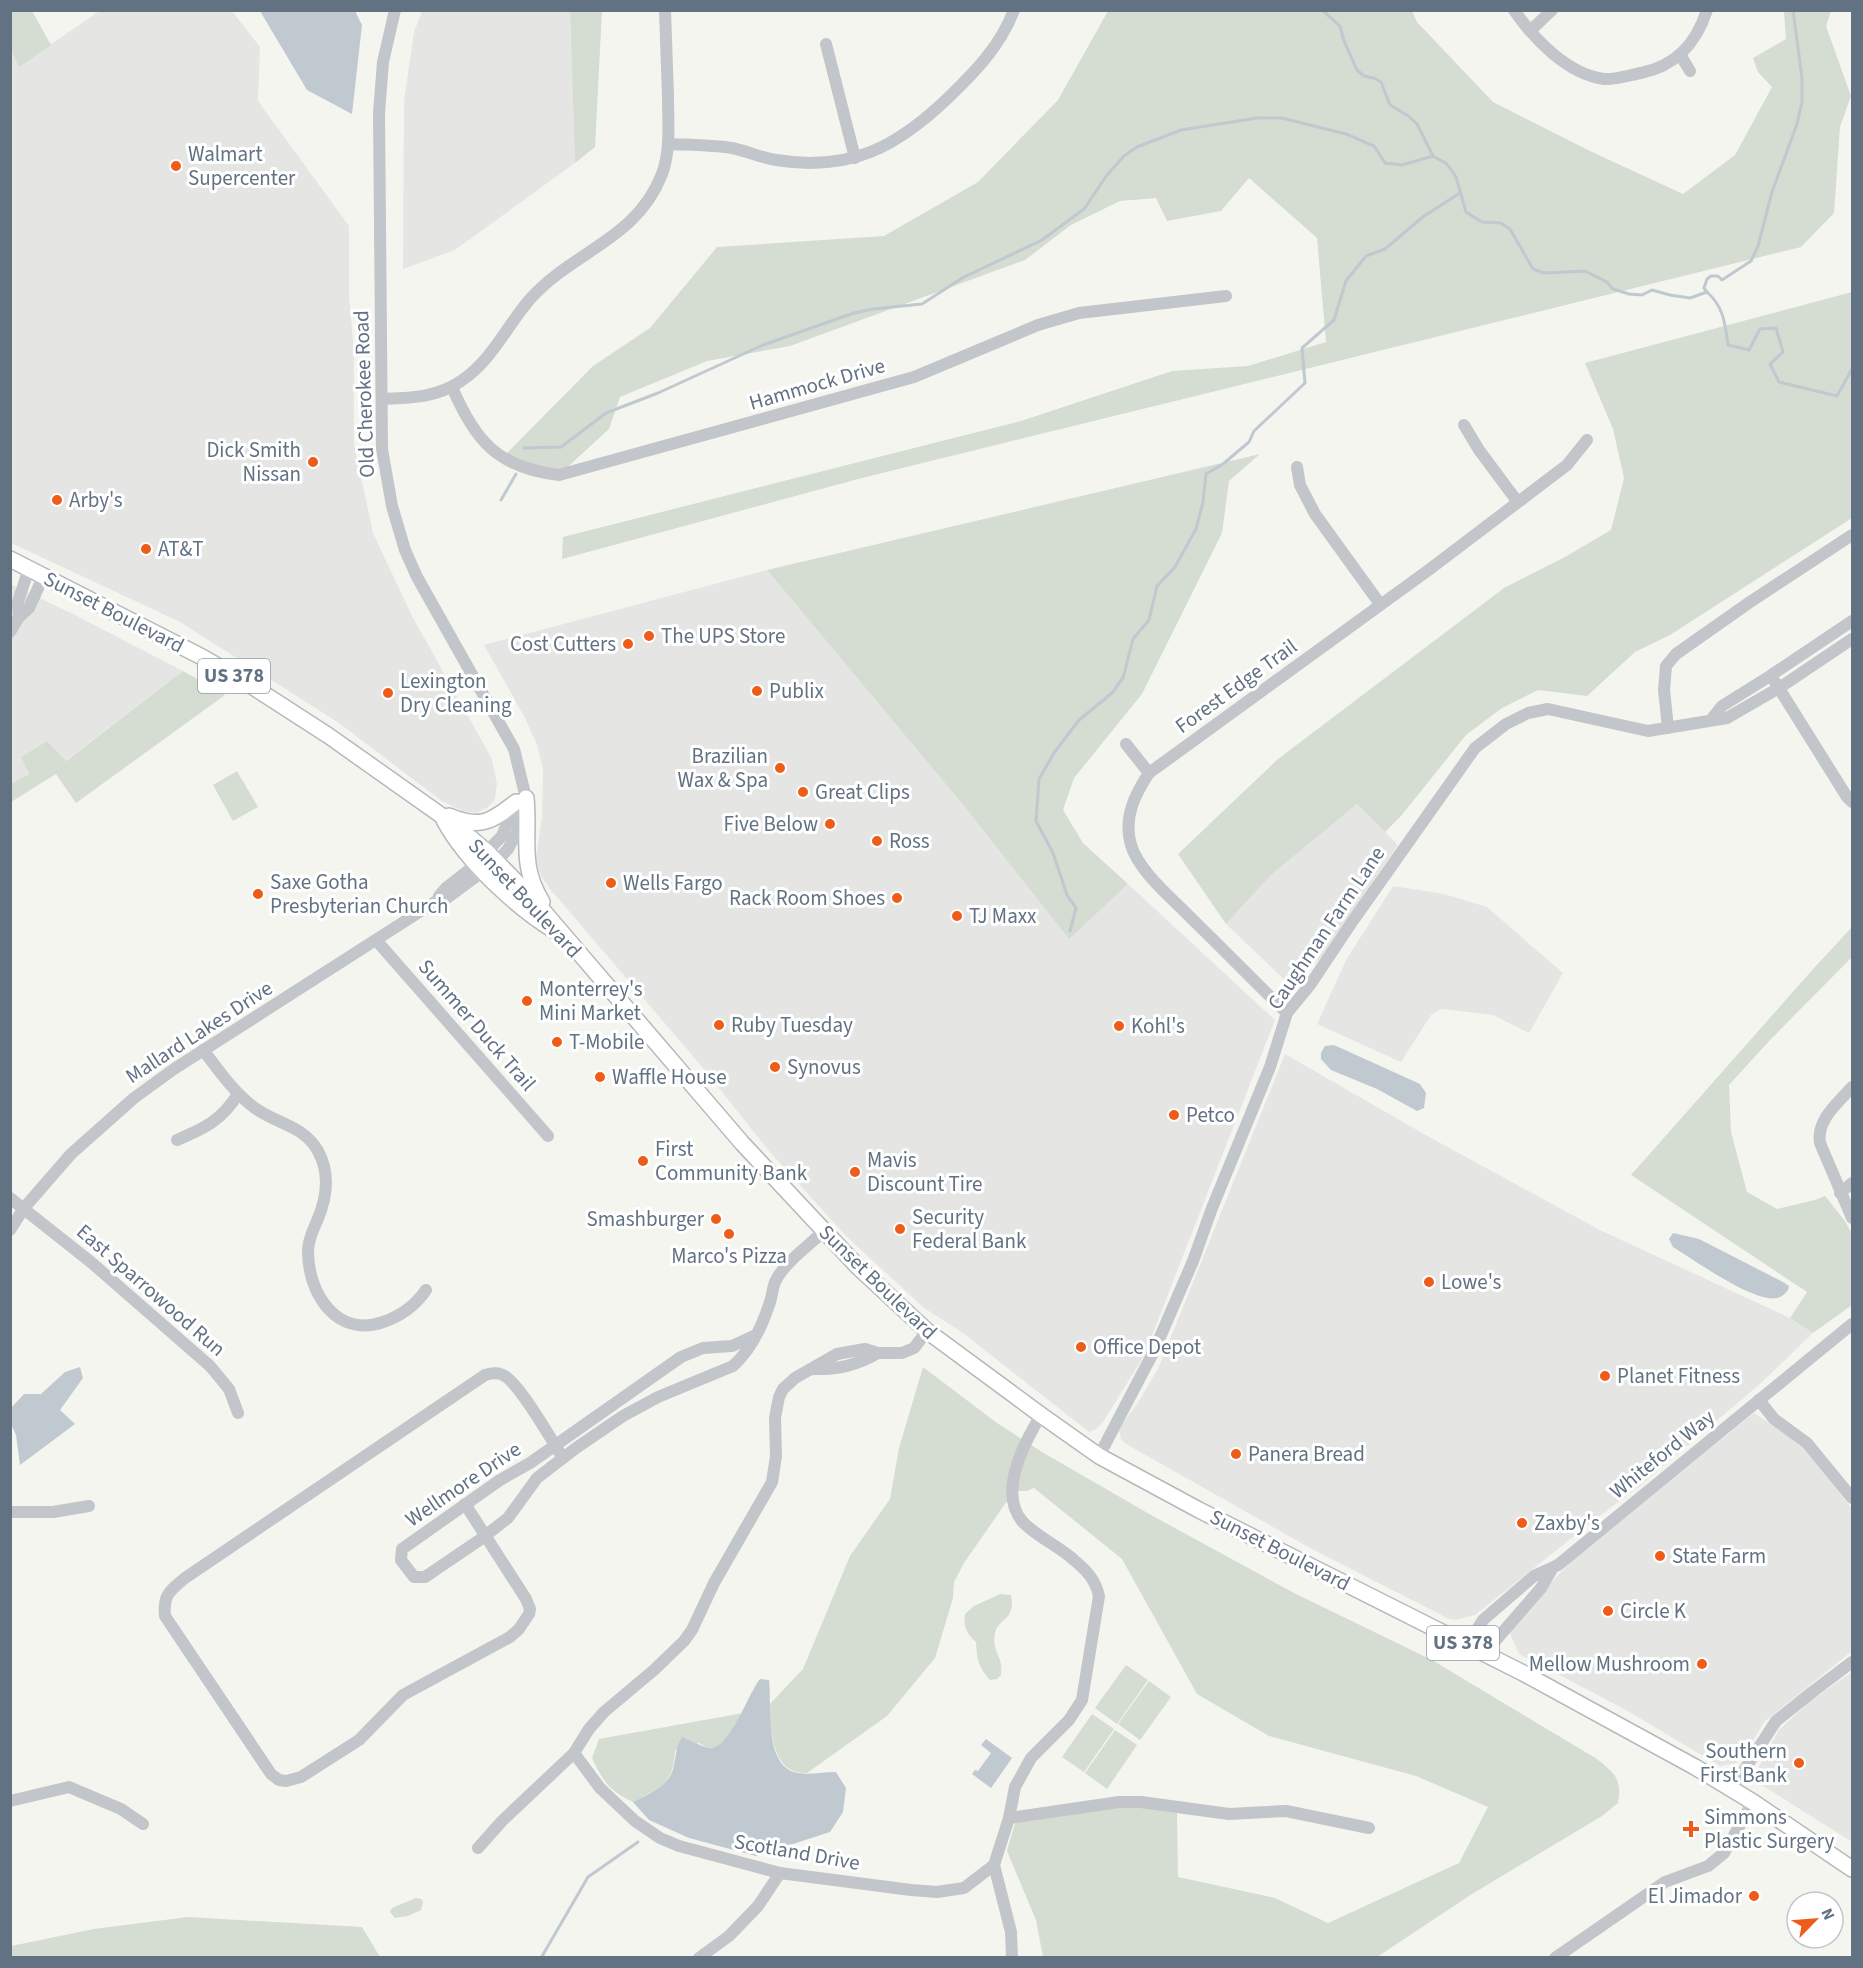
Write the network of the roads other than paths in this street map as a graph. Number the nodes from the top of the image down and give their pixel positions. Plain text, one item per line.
1 (395, 10) edge
2 (665, 10) edge
3 (1014, 10) edge
4 (1514, 10) edge
5 (1552, 10) edge
6 (1707, 10) edge
7 (1530, 31) junction
8 (826, 44) dead end
9 (1681, 56) junction
10 (1690, 70) dead end
11 (668, 144) junction
12 (855, 158) junction
13 (1226, 296) dead end
14 (452, 387) junction
15 (382, 399) junction
16 (1464, 426) dead end
17 (1587, 440) dead end
18 (1297, 467) dead end
19 (1517, 501) junction
20 (1852, 536) edge
21 (10, 559) edge
22 (29, 568) junction
23 (44, 575) junction
24 (1380, 604) junction
25 (19, 617) junction
26 (1852, 621) edge
27 (10, 632) edge
28 (1852, 639) edge
29 (1770, 676) junction
30 (1779, 688) junction
31 (1712, 720) junction
32 (1668, 728) junction
33 (1126, 744) dead end
34 (1149, 772) junction
35 (521, 794) junction
36 (1852, 802) edge
37 (438, 814) junction
38 (491, 857) junction
39 (479, 867) junction
40 (559, 931) junction
41 (376, 940) junction
42 (1287, 1014) junction
43 (203, 1050) junction
44 (1852, 1087) edge
45 (238, 1094) junction
46 (548, 1136) dead end
47 (177, 1140) dead end
48 (1852, 1183) edge
49 (1840, 1193) junction
50 (10, 1198) edge
51 (24, 1208) junction
52 (1852, 1218) edge
53 (10, 1230) edge
54 (824, 1231) junction
55 (426, 1290) dead end
56 (1852, 1324) edge
57 (927, 1332) junction
58 (754, 1336) junction
59 (1759, 1400) junction
60 (237, 1413) dead end
61 (1041, 1415) junction
62 (555, 1445) junction
63 (1099, 1455) junction
64 (563, 1458) junction
65 (1852, 1498) edge
66 (465, 1504) junction
67 (89, 1506) dead end
68 (10, 1512) edge
69 (485, 1536) junction
70 (1552, 1569) junction
71 (1477, 1650) junction
72 (1852, 1662) edge
73 (574, 1753) junction
74 (1732, 1789) junction
75 (10, 1801) edge
76 (1753, 1802) junction
77 (1009, 1818) junction
78 (143, 1824) dead end
79 (1369, 1828) dead end
80 (478, 1848) dead end
81 (994, 1864) junction
82 (1852, 1869) edge
83 (780, 1873) junction
84 (699, 1958) edge
85 (1012, 1958) edge
86 (1556, 1958) edge

1 - 15 street, Old Cherokee Road
2 - 11 street
3 - 12 street
4 - 7 street
5 - 7 street
6 - 9 street
7 - 9 street
8 - 12 street
9 - 10 street
11 - 12 street
11 - 14 street
13 - 14 street, Hammock Drive
14 - 15 street
15 - 35 street, Old Cherokee Road
16 - 19 street
17 - 19 street, Forest Edge Trail
18 - 24 street
19 - 24 street, Forest Edge Trail
20 - 32 street
21 - 22 main road, Sunset Boulevard / US 378
22 - 23 main road, Sunset Boulevard / US 378
22 - 25 street
23 - 25 street
23 - 37 main road, Sunset Boulevard / US 378
24 - 34 street, Forest Edge Trail
25 - 27 street
26 - 29 street
28 - 30 street, Caughman Farm Lane
29 - 30 street
29 - 31 street
30 - 31 street, Caughman Farm Lane
30 - 36 street
31 - 32 street, Caughman Farm Lane
32 - 42 street, Caughman Farm Lane
33 - 34 street
34 - 42 street, Forest Edge Trail
35 - 37 main road
35 - 38 street
35 - 40 main road
37 - 38 main road, Sunset Boulevard / US 378
37 - 39 main road
38 - 39 street, Mallard Lakes Drive
38 - 40 main road, Sunset Boulevard / US 378
39 - 40 main road
39 - 41 street, Mallard Lakes Drive
40 - 54 main road, Sunset Boulevard / US 378
41 - 43 street, Mallard Lakes Drive
41 - 46 street, Summer Duck Trail
42 - 63 street, Caughman Farm Lane
43 - 45 street
43 - 51 street, Mallard Lakes Drive
44 - 49 street
45 - 47 street
45 - 55 street
48 - 49 street
49 - 52 street
50 - 51 street, East Sparrowood Run
51 - 53 street, Mallard Lakes Drive
51 - 60 street, East Sparrowood Run
54 - 57 main road, Sunset Boulevard / US 378
54 - 58 street, Wellmore Drive
56 - 59 street, Whiteford Way
57 - 61 main road, Sunset Boulevard / US 378
57 - 73 street
58 - 62 street, Wellmore Drive
58 - 64 street, Wellmore Drive
59 - 65 street
59 - 70 street, Whiteford Way
61 - 63 main road, Sunset Boulevard / US 378
61 - 77 street
62 - 64 street
62 - 66 street, Wellmore Drive
62 - 69 street
63 - 71 main road, Sunset Boulevard / US 378
64 - 69 street, Wellmore Drive
66 - 69 street
66 - 69 street, Wellmore Drive
67 - 68 street
70 - 71 street, Whiteford Way
70 - 71 street, Whiteford Way
71 - 74 main road, Sunset Boulevard / US 378
72 - 74 street
73 - 80 street
73 - 83 street, Scotland Drive
74 - 76 main road, Sunset Boulevard / US 378
75 - 78 street
76 - 82 main road, Sunset Boulevard / US 378
76 - 86 street
77 - 79 street
77 - 81 street
81 - 83 street, Scotland Drive
81 - 85 street
83 - 84 street

